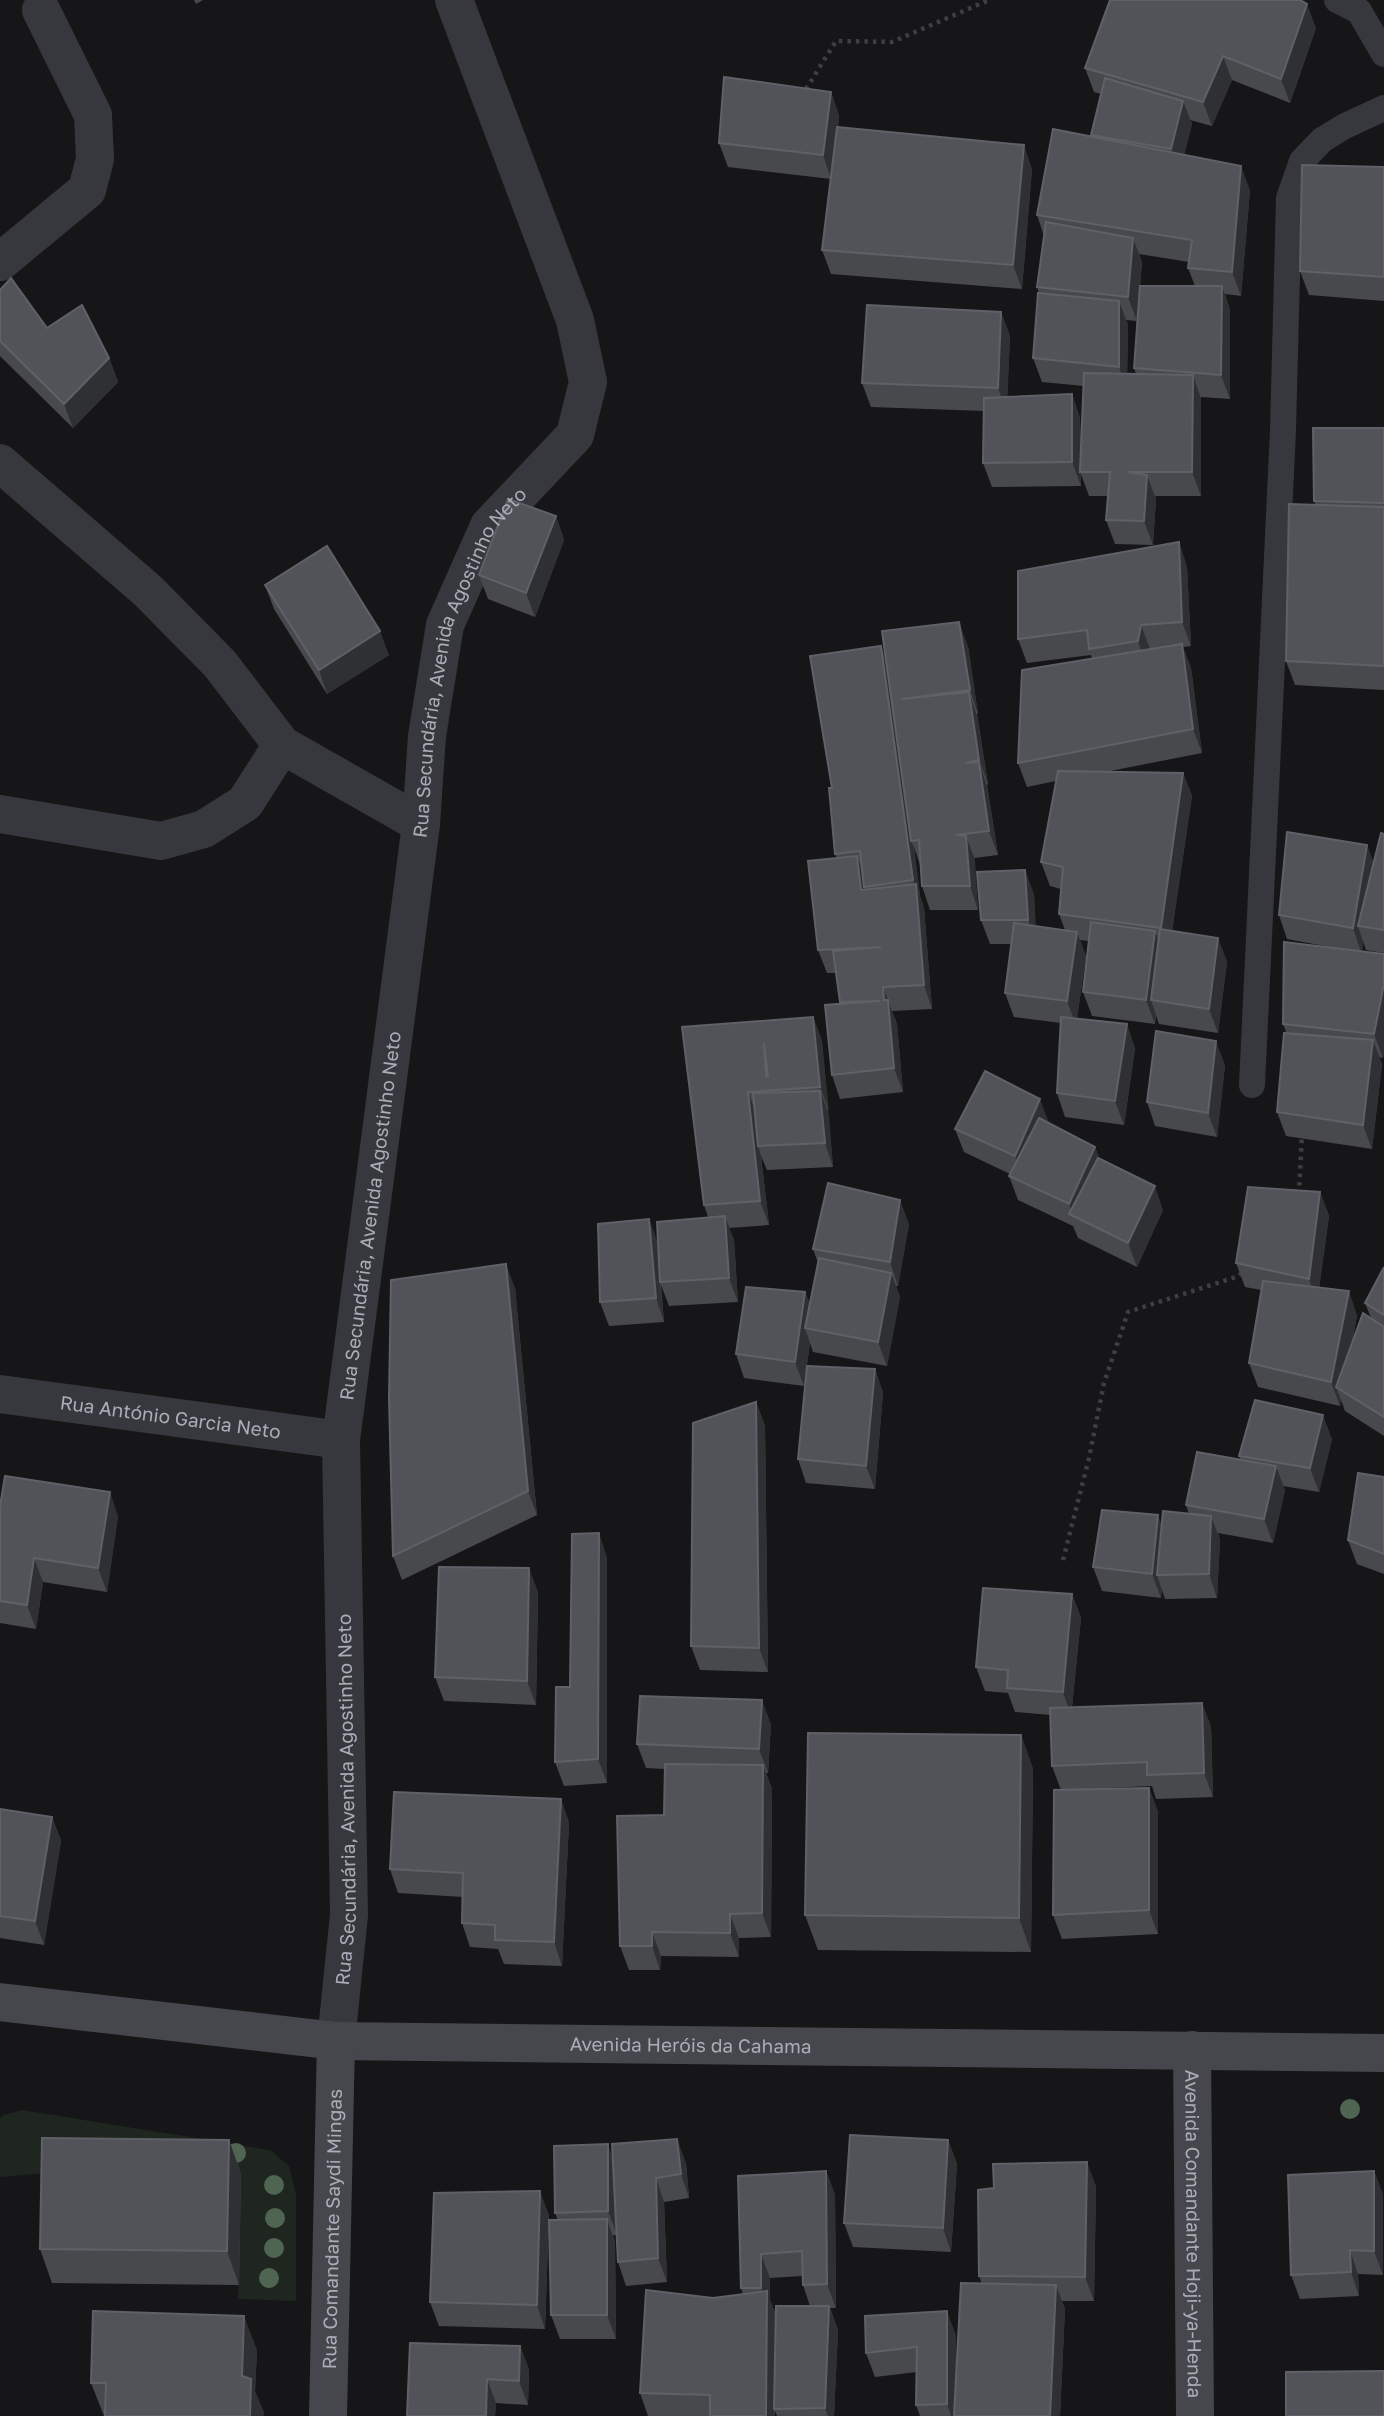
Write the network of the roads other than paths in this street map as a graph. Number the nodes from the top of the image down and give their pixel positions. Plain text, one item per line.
1 (454, 0) edge
2 (1337, 0) edge
3 (41, 10) dead end
4 (1384, 54) edge
5 (1384, 108) edge
6 (0, 262) edge
7 (0, 463) edge
8 (282, 745) junction
9 (0, 814) edge
10 (421, 824) junction
11 (1252, 1085) road end
12 (0, 1394) edge
13 (341, 1440) junction
14 (0, 2002) edge
15 (336, 2041) junction
16 (1192, 2050) junction
17 (1384, 2053) edge
18 (328, 2416) edge
19 (1195, 2416) edge

1 - 10 street, Rua Secundária, Avenida Agostinho Neto
2 - 4 lane
3 - 6 street
5 - 11 lane
7 - 8 street
8 - 9 street
8 - 10 street
10 - 13 street, Rua Secundária, Avenida Agostinho Neto
12 - 13 street, Rua António Garcia Neto
13 - 15 street, Rua Secundária, Avenida Agostinho Neto
14 - 15 street, Avenida Heróis da Cahama
15 - 16 street, Avenida Heróis da Cahama
15 - 18 street, Rua Comandante Saydi Mingas
16 - 17 street, Avenida Heróis da Cahama
16 - 19 street, Avenida Comandante Hoji-ya-Henda

